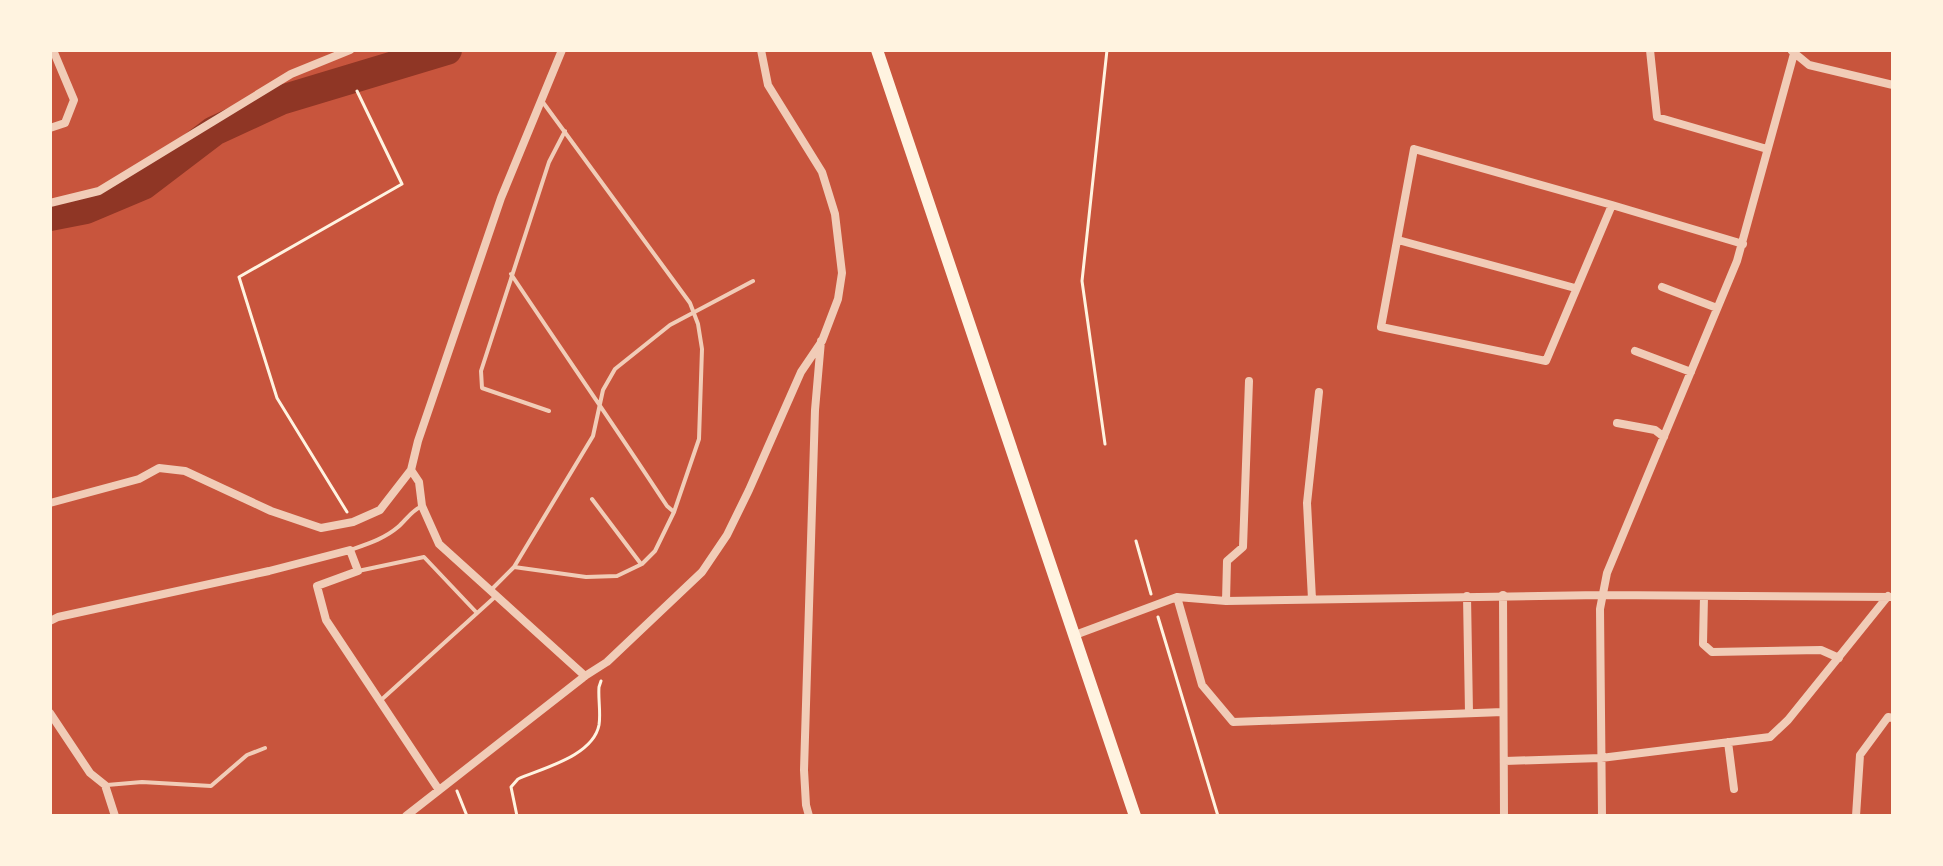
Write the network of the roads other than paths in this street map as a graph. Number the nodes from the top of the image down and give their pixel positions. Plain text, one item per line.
1 (53, 50) edge
2 (350, 50) edge
3 (562, 50) edge
4 (761, 50) edge
5 (877, 50) edge
6 (1650, 50) edge
7 (1794, 51) edge
8 (1893, 85) edge
9 (541, 99) junction
10 (50, 128) edge
11 (565, 131) junction
12 (1767, 149) junction
13 (50, 203) edge
14 (1612, 205) junction
15 (1398, 240) junction
16 (1743, 244) junction
17 (511, 274) junction
18 (753, 281) dead end
19 (1662, 287) dead end
20 (1575, 288) junction
21 (1717, 308) junction
22 (693, 312) junction
23 (822, 341) junction
24 (1635, 351) dead end
25 (1691, 372) junction
26 (1249, 381) dead end
27 (1319, 392) dead end
28 (600, 407) junction
29 (549, 411) dead end
30 (1617, 423) dead end
31 (1664, 437) junction
32 (411, 470) junction
33 (592, 499) dead end
34 (50, 503) edge
35 (422, 506) junction
36 (674, 512) junction
37 (350, 550) junction
38 (642, 564) junction
39 (514, 567) junction
40 (358, 571) junction
41 (494, 594) junction
42 (1503, 595) junction
43 (1601, 595) junction
44 (1467, 596) junction
45 (1704, 596) junction
46 (1891, 596) edge
47 (1177, 597) junction
48 (1312, 599) junction
49 (1226, 601) junction
50 (477, 613) junction
51 (50, 621) edge
52 (1075, 635) junction
53 (1839, 658) junction
54 (585, 676) junction
55 (380, 701) junction
56 (1503, 712) junction
57 (50, 713) edge
58 (1469, 713) junction
59 (1893, 718) edge
60 (1728, 742) junction
61 (265, 748) dead end
62 (1601, 758) junction
63 (1505, 761) junction
64 (105, 785) junction
65 (1734, 789) dead end
66 (439, 790) junction
67 (115, 816) edge
68 (406, 816) edge
69 (809, 816) edge
70 (1135, 816) edge
71 (1504, 816) edge
72 (1602, 816) edge
73 (1856, 816) edge

1 - 10 street
2 - 13 street
3 - 9 street
4 - 23 street
5 - 52 main road
6 - 12 street
7 - 8 street
7 - 12 street
9 - 11 lane
9 - 32 street
11 - 17 lane
11 - 22 lane
12 - 16 street
14 - 15 street
14 - 16 street
14 - 20 street
15 - 20 street
15 - 20 street
16 - 21 street
17 - 28 lane
17 - 29 lane
18 - 22 lane
19 - 21 street
21 - 25 street
22 - 28 lane
22 - 36 lane
23 - 54 street
23 - 69 street
24 - 25 street
25 - 31 street
26 - 49 street
27 - 48 street
28 - 36 lane
28 - 39 lane
30 - 31 street
31 - 43 street
32 - 34 street
32 - 35 street
33 - 38 lane
35 - 37 lane
35 - 41 street
36 - 38 lane
37 - 40 street
37 - 51 street
38 - 39 lane
39 - 41 lane
40 - 50 lane
40 - 55 street
41 - 50 lane
41 - 54 street
42 - 43 street
42 - 44 street
42 - 56 street
43 - 45 street
43 - 62 street
44 - 48 street
44 - 58 street
45 - 46 street
45 - 53 street
46 - 53 street
47 - 49 street
47 - 52 street
47 - 58 street
48 - 49 street
50 - 55 lane
52 - 70 main road
53 - 60 street
54 - 66 street
55 - 66 street
56 - 58 street
56 - 63 street
57 - 64 street
59 - 73 street
60 - 62 street
60 - 65 street
61 - 64 lane
62 - 63 street
62 - 72 street
63 - 71 street
64 - 67 street
66 - 68 street

